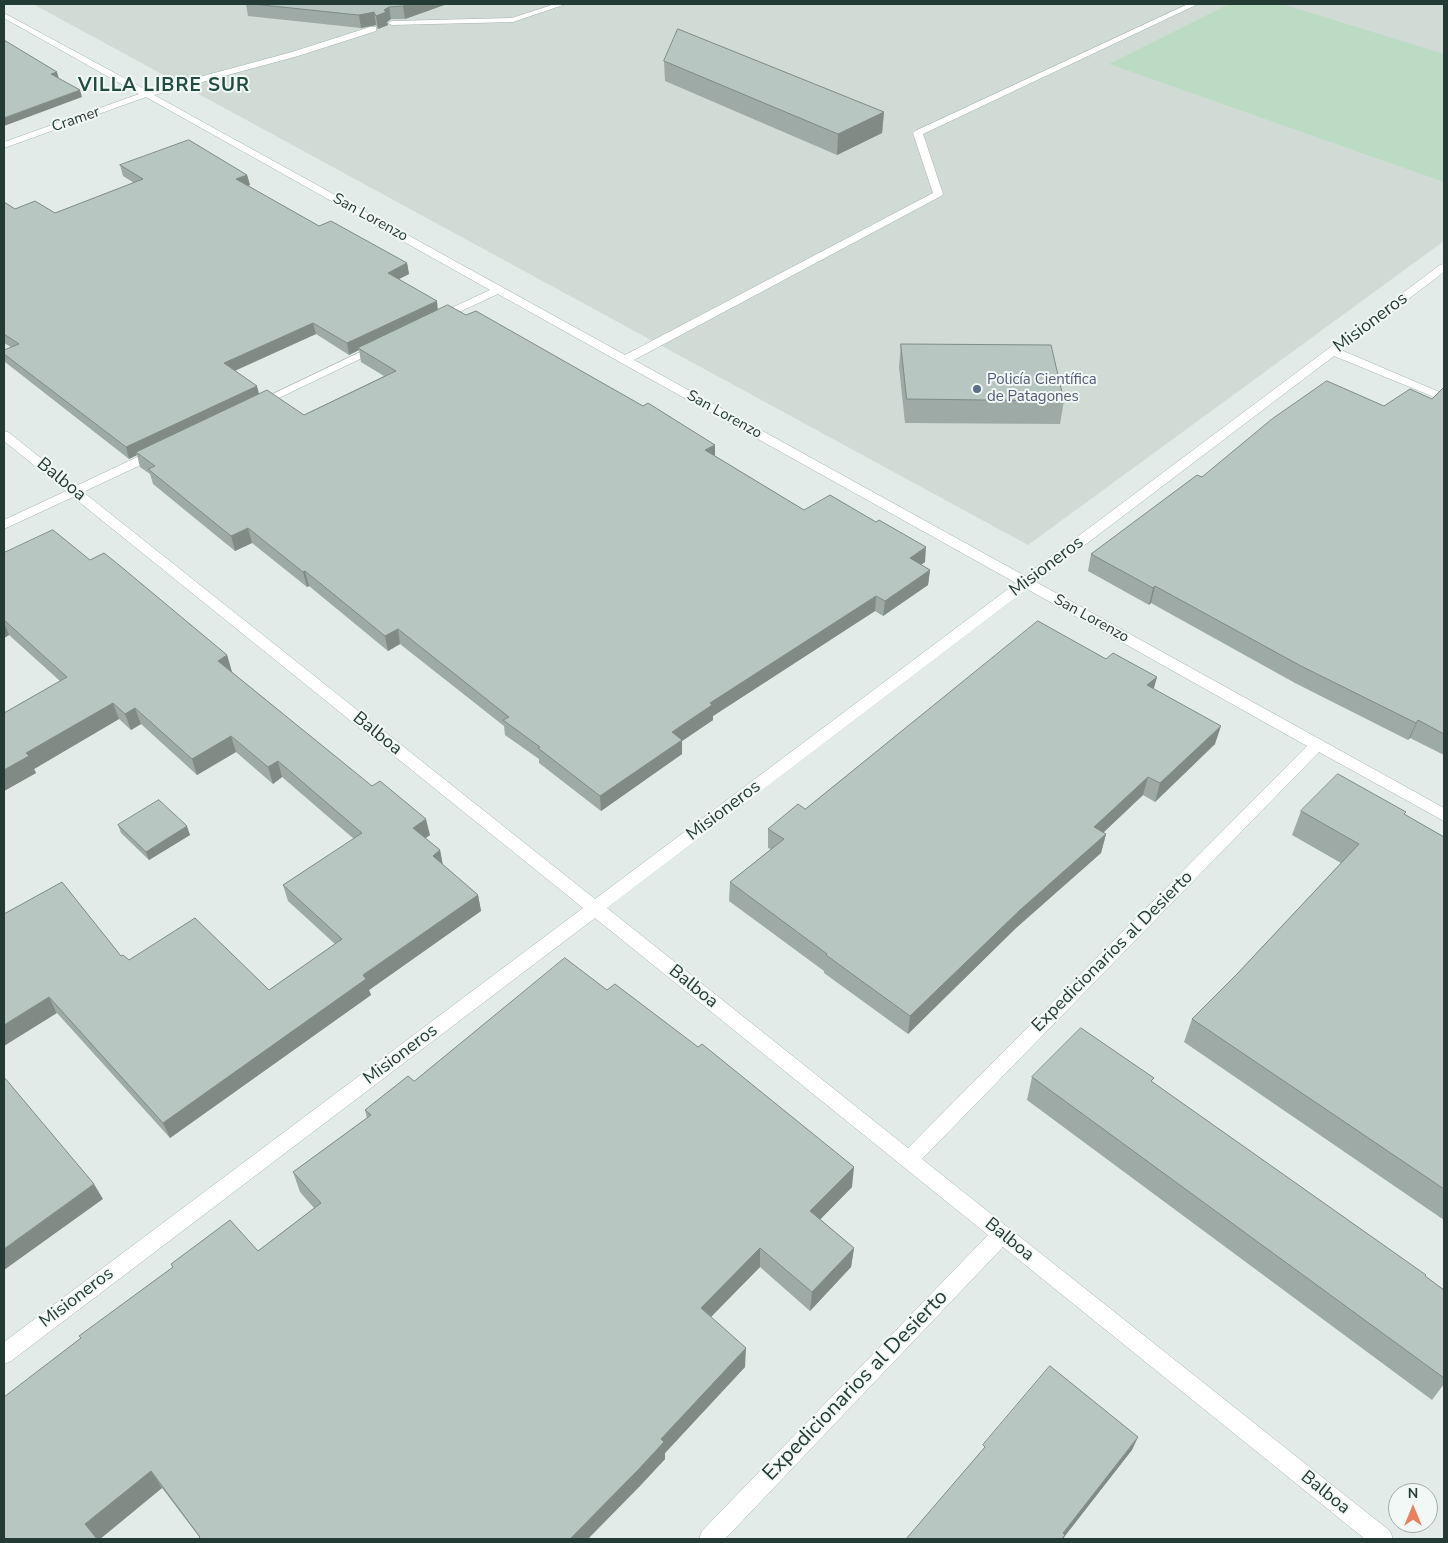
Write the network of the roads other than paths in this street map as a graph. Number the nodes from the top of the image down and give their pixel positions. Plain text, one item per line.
1 (562, 4) edge
2 (1194, 4) edge
3 (4, 14) edge
4 (392, 22) dead end
5 (373, 29) edge
6 (148, 94) junction
7 (4, 145) edge
8 (1444, 267) edge
9 (498, 290) junction
10 (426, 324) edge
11 (390, 341) edge
12 (1333, 351) junction
13 (625, 360) junction
14 (1444, 398) edge
15 (246, 410) edge
16 (4, 434) edge
17 (165, 448) edge
18 (75, 492) junction
19 (4, 525) edge
20 (1026, 583) junction
21 (1318, 744) junction
22 (1444, 814) edge
23 (595, 908) junction
24 (909, 1160) junction
25 (1002, 1234) junction
26 (4, 1354) edge
27 (710, 1539) edge
28 (1382, 1539) edge

1 - 4 street
2 - 13 street
3 - 6 street, San Lorenzo
5 - 6 street, Cramer
6 - 7 street, Cramer
6 - 9 street, San Lorenzo
8 - 12 street, Misioneros
9 - 10 street
9 - 13 street, San Lorenzo
11 - 15 street
12 - 14 street
12 - 20 street, Misioneros
13 - 20 street, San Lorenzo
16 - 18 street, Balboa
17 - 18 street
18 - 19 street
18 - 23 street, Balboa
20 - 21 street, San Lorenzo
20 - 23 street, Misioneros
21 - 22 street, San Lorenzo
21 - 24 street, Expedicionarios al Desierto
23 - 24 street, Balboa
23 - 26 street, Misioneros
24 - 25 street, Balboa
25 - 27 street, Expedicionarios al Desierto
25 - 28 street, Balboa

